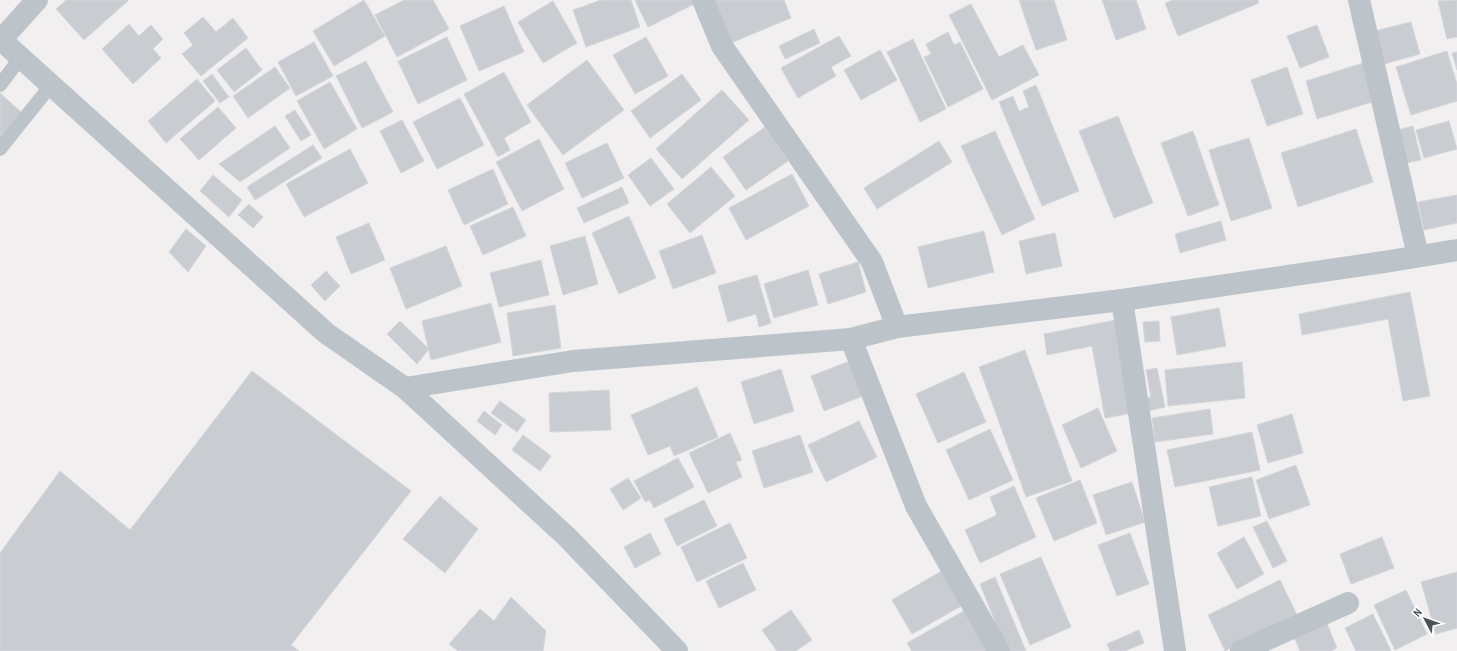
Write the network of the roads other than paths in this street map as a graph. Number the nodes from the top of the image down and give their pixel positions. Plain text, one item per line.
1 (37, 0) edge
2 (703, 0) edge
3 (1359, 0) edge
4 (1, 39) edge
5 (21, 57) junction
6 (52, 84) junction
7 (0, 85) edge
8 (0, 149) edge
9 (1457, 250) edge
10 (1418, 256) junction
11 (1122, 300) junction
12 (897, 327) junction
13 (851, 339) junction
14 (405, 388) junction
15 (1348, 603) dead end
16 (677, 651) edge
17 (999, 651) edge
18 (1175, 651) edge
19 (1242, 651) edge

1 - 4 street
2 - 12 street
3 - 10 street
4 - 5 street
5 - 6 street
5 - 7 lane
6 - 8 lane
6 - 14 street
9 - 10 street
10 - 11 street
11 - 12 street
11 - 18 street
12 - 13 street
13 - 14 street
13 - 17 street
14 - 16 street
15 - 19 street

